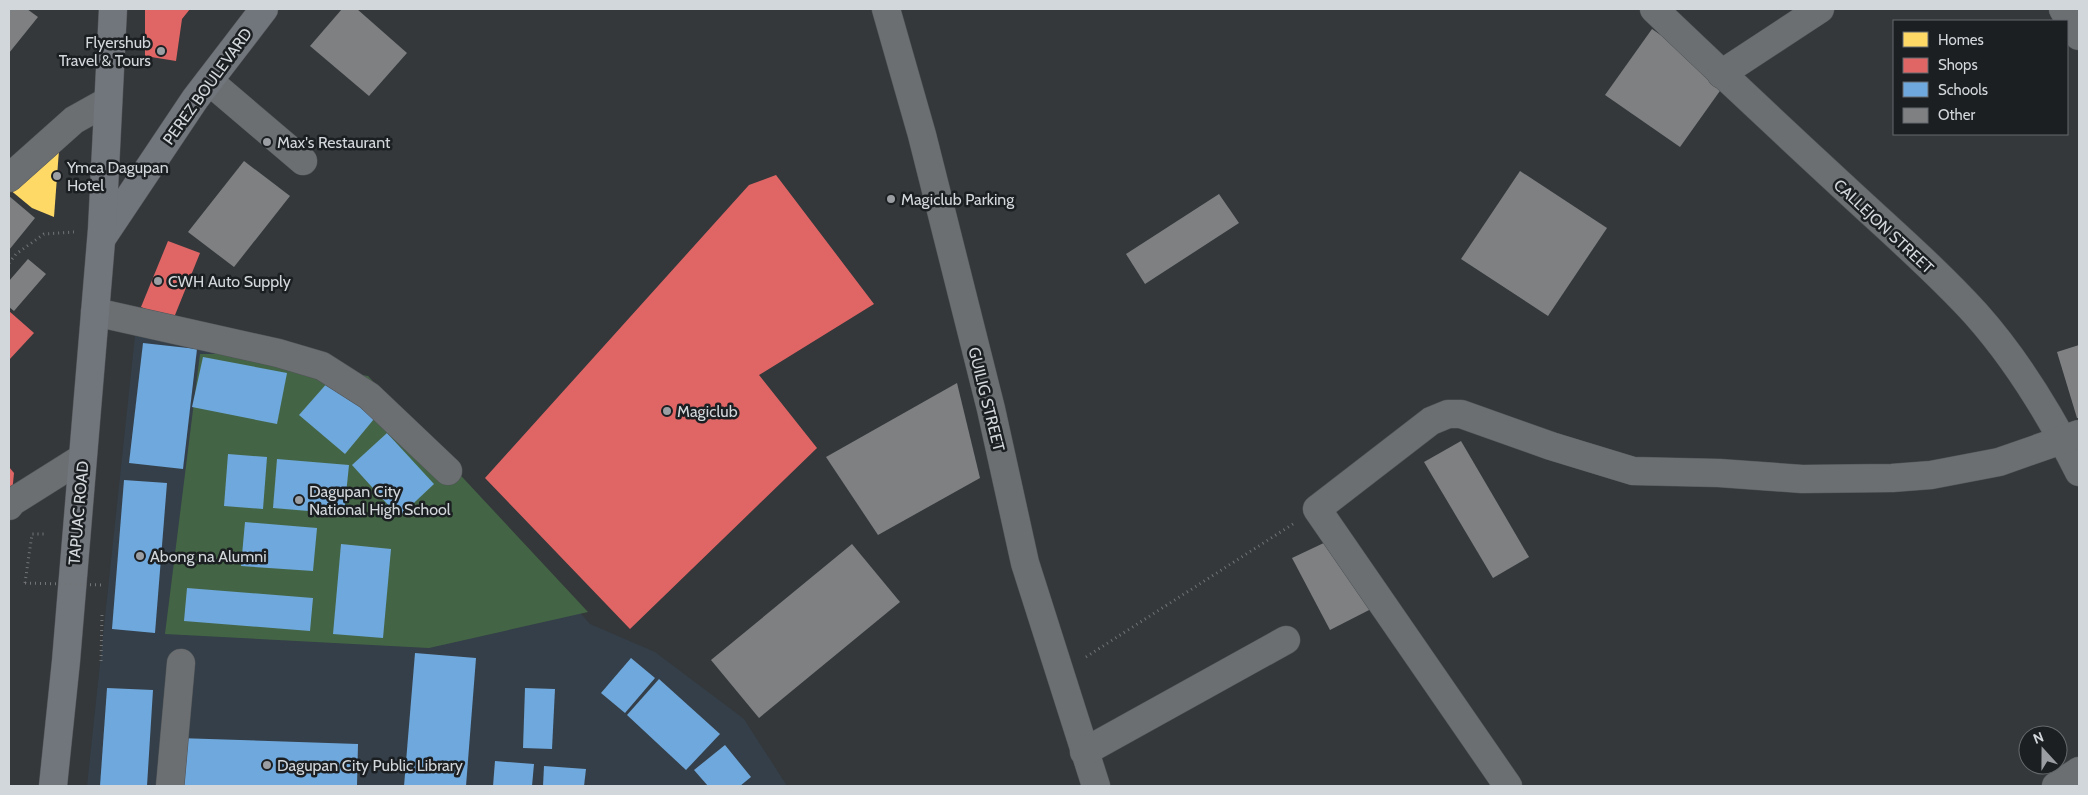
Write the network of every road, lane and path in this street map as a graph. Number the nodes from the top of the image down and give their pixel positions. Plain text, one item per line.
1 (113, 9) edge
2 (264, 9) edge
3 (886, 9) edge
4 (1654, 9) edge
5 (1820, 9) edge
6 (2063, 9) edge
7 (2079, 36) edge
8 (1721, 74) junction
9 (209, 81) junction
10 (108, 101) junction
11 (303, 161) dead end
12 (9, 178) edge
13 (101, 234) junction
14 (9, 263) edge
15 (95, 312) junction
16 (2071, 437) edge
17 (82, 458) junction
18 (448, 471) dead end
19 (2079, 472) edge
20 (9, 506) edge
21 (1317, 508) junction
22 (32, 534) dead end
23 (104, 586) dead end
24 (102, 611) dead end
25 (1286, 640) dead end
26 (101, 661) dead end
27 (180, 663) dead end
28 (1059, 674) junction
29 (1084, 752) junction
30 (2079, 771) edge
31 (54, 786) edge
32 (170, 786) edge
33 (1096, 786) edge
34 (1508, 786) edge
35 (2056, 786) edge

1 - 10 main road, TAPUAC ROAD
2 - 9 main road, PEREZ BOULEVARD
3 - 28 street, GUILIG STREET
4 - 8 street, CALLEJON STREET
5 - 8 street
6 - 7 street
8 - 16 street, CALLEJON STREET
9 - 11 street
9 - 13 main road, PEREZ BOULEVARD
10 - 12 street
10 - 13 main road, TAPUAC ROAD
13 - 14 path
13 - 15 main road, TAPUAC ROAD
15 - 17 main road, TAPUAC ROAD
15 - 18 street
16 - 19 street, CALLEJON STREET
16 - 21 street
17 - 20 street
17 - 31 main road, TAPUAC ROAD
21 - 28 path
21 - 34 street
22 - 23 path, bridge
24 - 26 path
25 - 29 street
27 - 32 street
28 - 29 street, GUILIG STREET
29 - 33 street, GUILIG STREET
30 - 35 street

